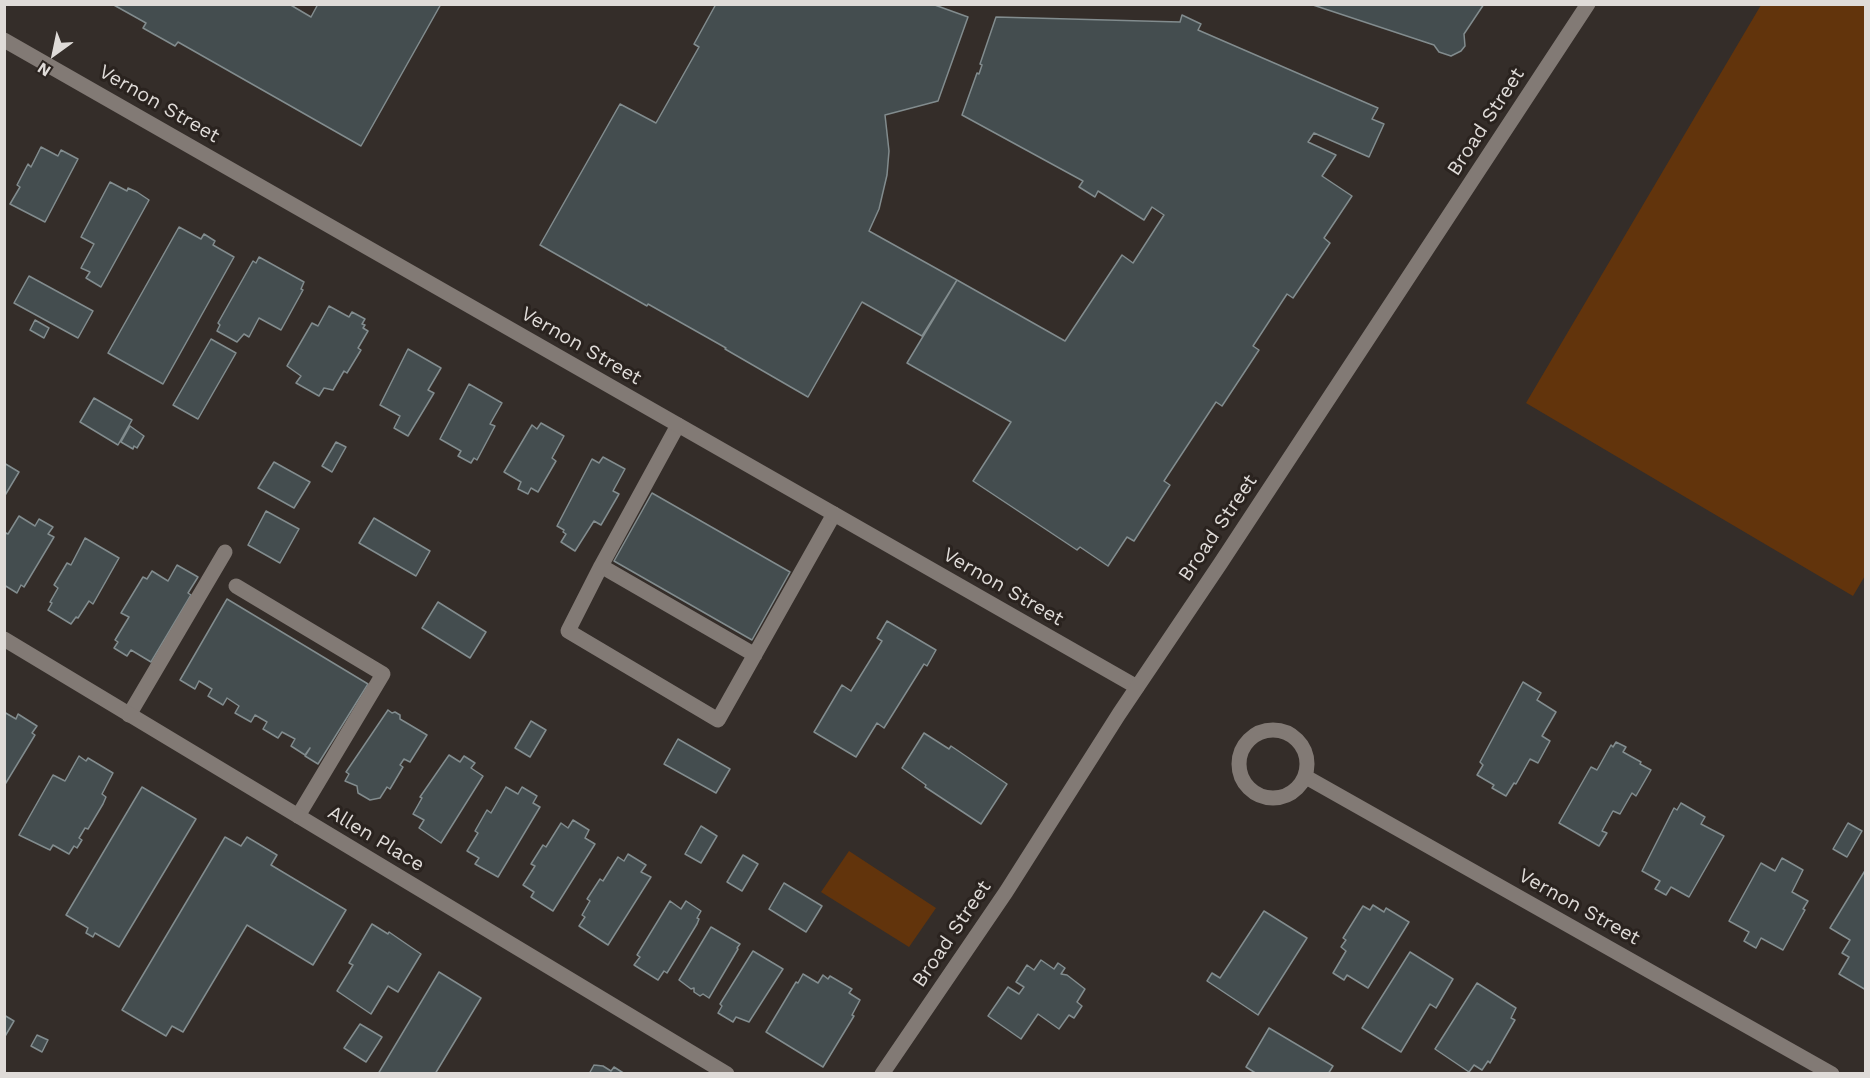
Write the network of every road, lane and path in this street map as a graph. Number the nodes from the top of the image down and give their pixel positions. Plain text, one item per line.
1 (1588, 4) edge
2 (4, 40) edge
3 (678, 426) junction
4 (834, 514) junction
5 (225, 552) dead end
6 (601, 566) junction
7 (236, 586) dead end
8 (4, 639) edge
9 (755, 655) junction
10 (1137, 687) junction
11 (129, 715) junction
12 (1306, 777) junction
13 (298, 816) junction
14 (727, 1074) edge
15 (882, 1074) edge
16 (1832, 1074) edge

1 - 10 street, Broad Street
2 - 3 street, Vernon Street
3 - 4 street, Vernon Street
3 - 6 street
4 - 9 street
4 - 10 street, Vernon Street
5 - 11 street
6 - 9 street
6 - 9 street
7 - 13 street
8 - 11 street, Allen Place
10 - 15 street, Broad Street
11 - 13 street, Allen Place
12 - 12 street
12 - 16 street, Vernon Street
13 - 14 street, Allen Place

